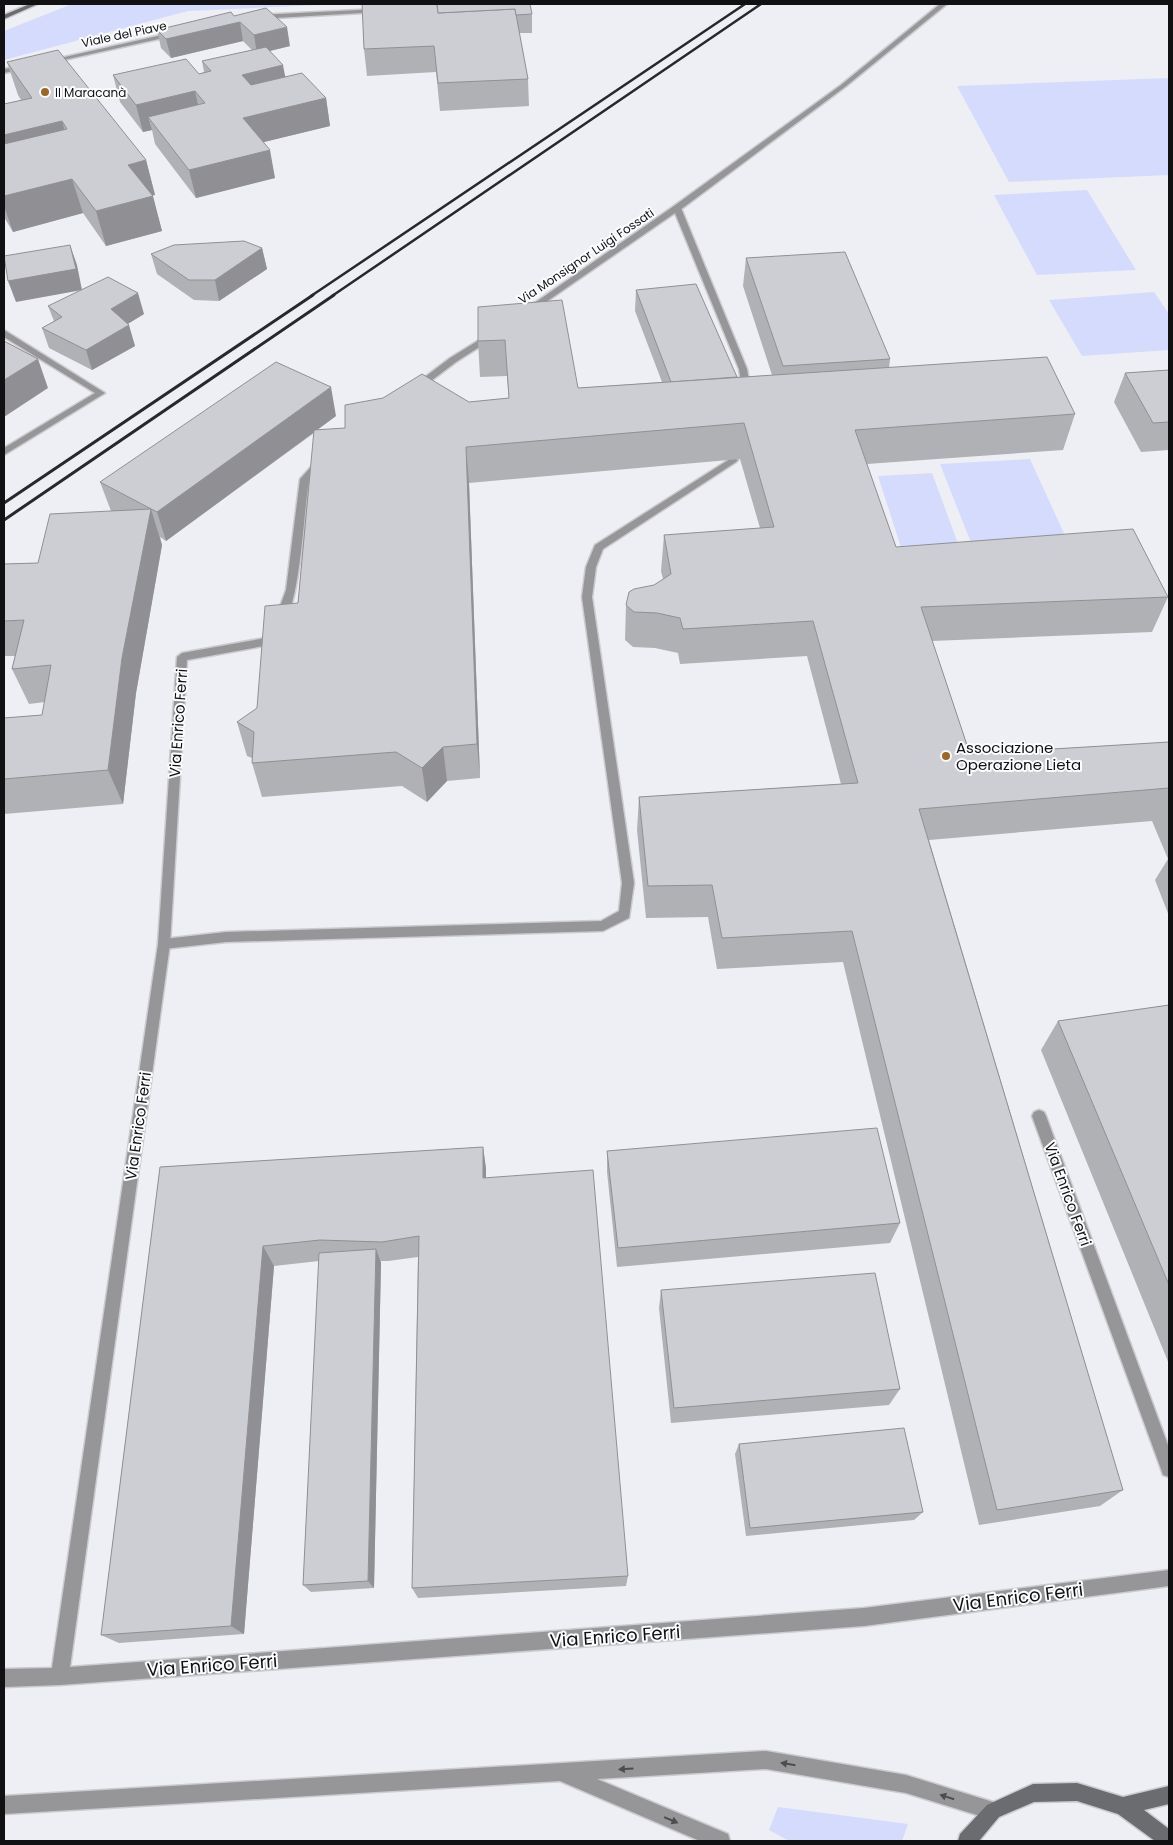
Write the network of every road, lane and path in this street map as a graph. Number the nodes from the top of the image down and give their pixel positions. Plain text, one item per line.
1 (35, 4) edge
2 (944, 4) edge
3 (386, 11) edge
4 (4, 16) edge
5 (251, 18) edge
6 (184, 32) edge
7 (42, 63) edge
8 (32, 65) edge
9 (4, 71) edge
10 (677, 208) junction
11 (516, 319) edge
12 (500, 329) edge
13 (4, 333) edge
14 (405, 397) edge
15 (744, 400) edge
16 (4, 452) edge
17 (326, 457) edge
18 (733, 460) edge
19 (164, 944) junction
20 (1039, 1116) dead end
21 (1169, 1469) edge
22 (1169, 1578) edge
23 (60, 1676) junction
24 (4, 1678) edge
25 (562, 1773) junction
26 (1169, 1795) edge
27 (4, 1805) edge
28 (1123, 1806) junction
29 (993, 1811) junction
30 (1169, 1840) edge
31 (721, 1841) edge
32 (967, 1841) edge

1 - 4 main road
2 - 10 street, Via Monsignor Luigi Fossati
3 - 5 street
6 - 7 street, Viale del Piave
8 - 9 street
10 - 11 street, Via Monsignor Luigi Fossati
10 - 15 street
12 - 14 street
13 - 16 street
17 - 19 street, Via Enrico Ferri
18 - 19 street
19 - 23 street, Via Enrico Ferri
20 - 21 street, Via Enrico Ferri
22 - 23 street, Via Enrico Ferri
23 - 24 street, Via Enrico Ferri
25 - 27 street
29 -> 25 street
25 -> 31 street
26 - 28 main road
28 - 29 main road
28 - 30 main road
29 - 32 main road

